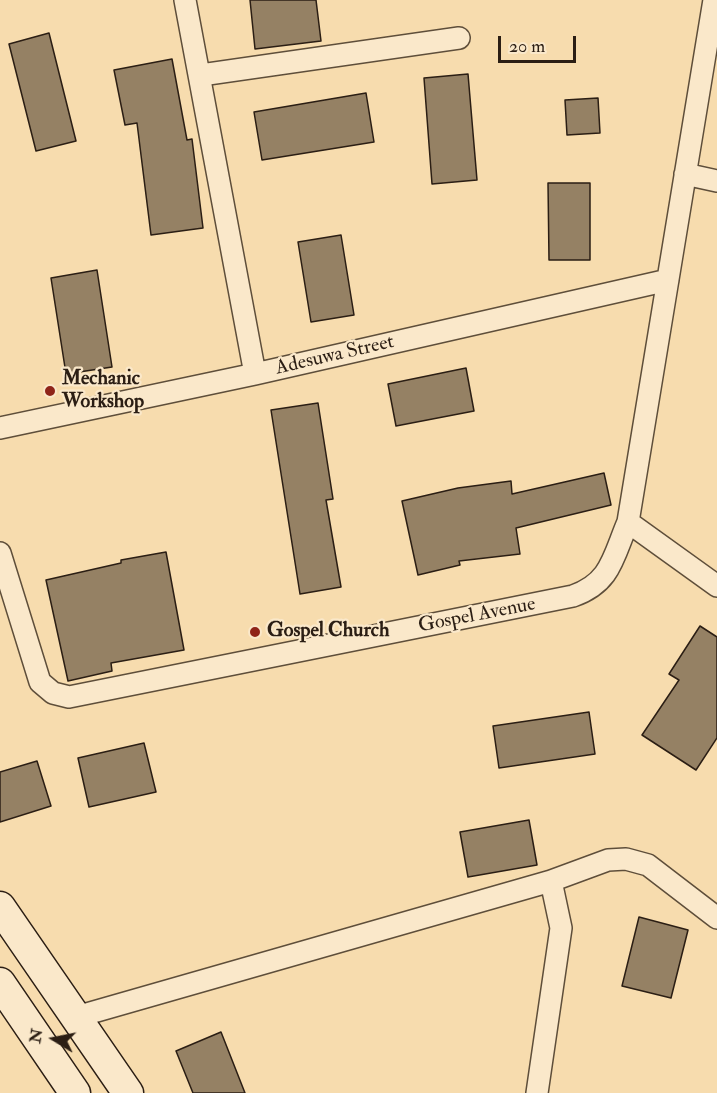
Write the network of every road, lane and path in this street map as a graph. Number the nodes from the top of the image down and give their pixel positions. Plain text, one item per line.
1 (185, 0) edge
2 (714, 0) edge
3 (459, 38) dead end
4 (201, 75) junction
5 (685, 174) junction
6 (717, 181) edge
7 (668, 280) junction
8 (255, 374) junction
9 (0, 428) edge
10 (628, 522) junction
11 (0, 552) edge
12 (717, 586) edge
13 (550, 881) junction
14 (0, 907) edge
15 (717, 918) edge
16 (0, 983) edge
17 (76, 1017) junction
18 (75, 1093) edge
19 (128, 1093) edge
20 (537, 1093) edge

1 - 4 street
2 - 5 street, Gospel Avenue
3 - 4 street
4 - 8 street
5 - 6 street
5 - 7 street, Gospel Avenue
7 - 8 street, Adesuwa Street
7 - 10 street, Gospel Avenue
8 - 9 street, Adesuwa Street
10 - 11 street, Gospel Avenue
10 - 12 street
13 - 15 street
13 - 17 street
13 - 20 street
14 - 17 main road
16 - 18 main road
17 - 19 main road

